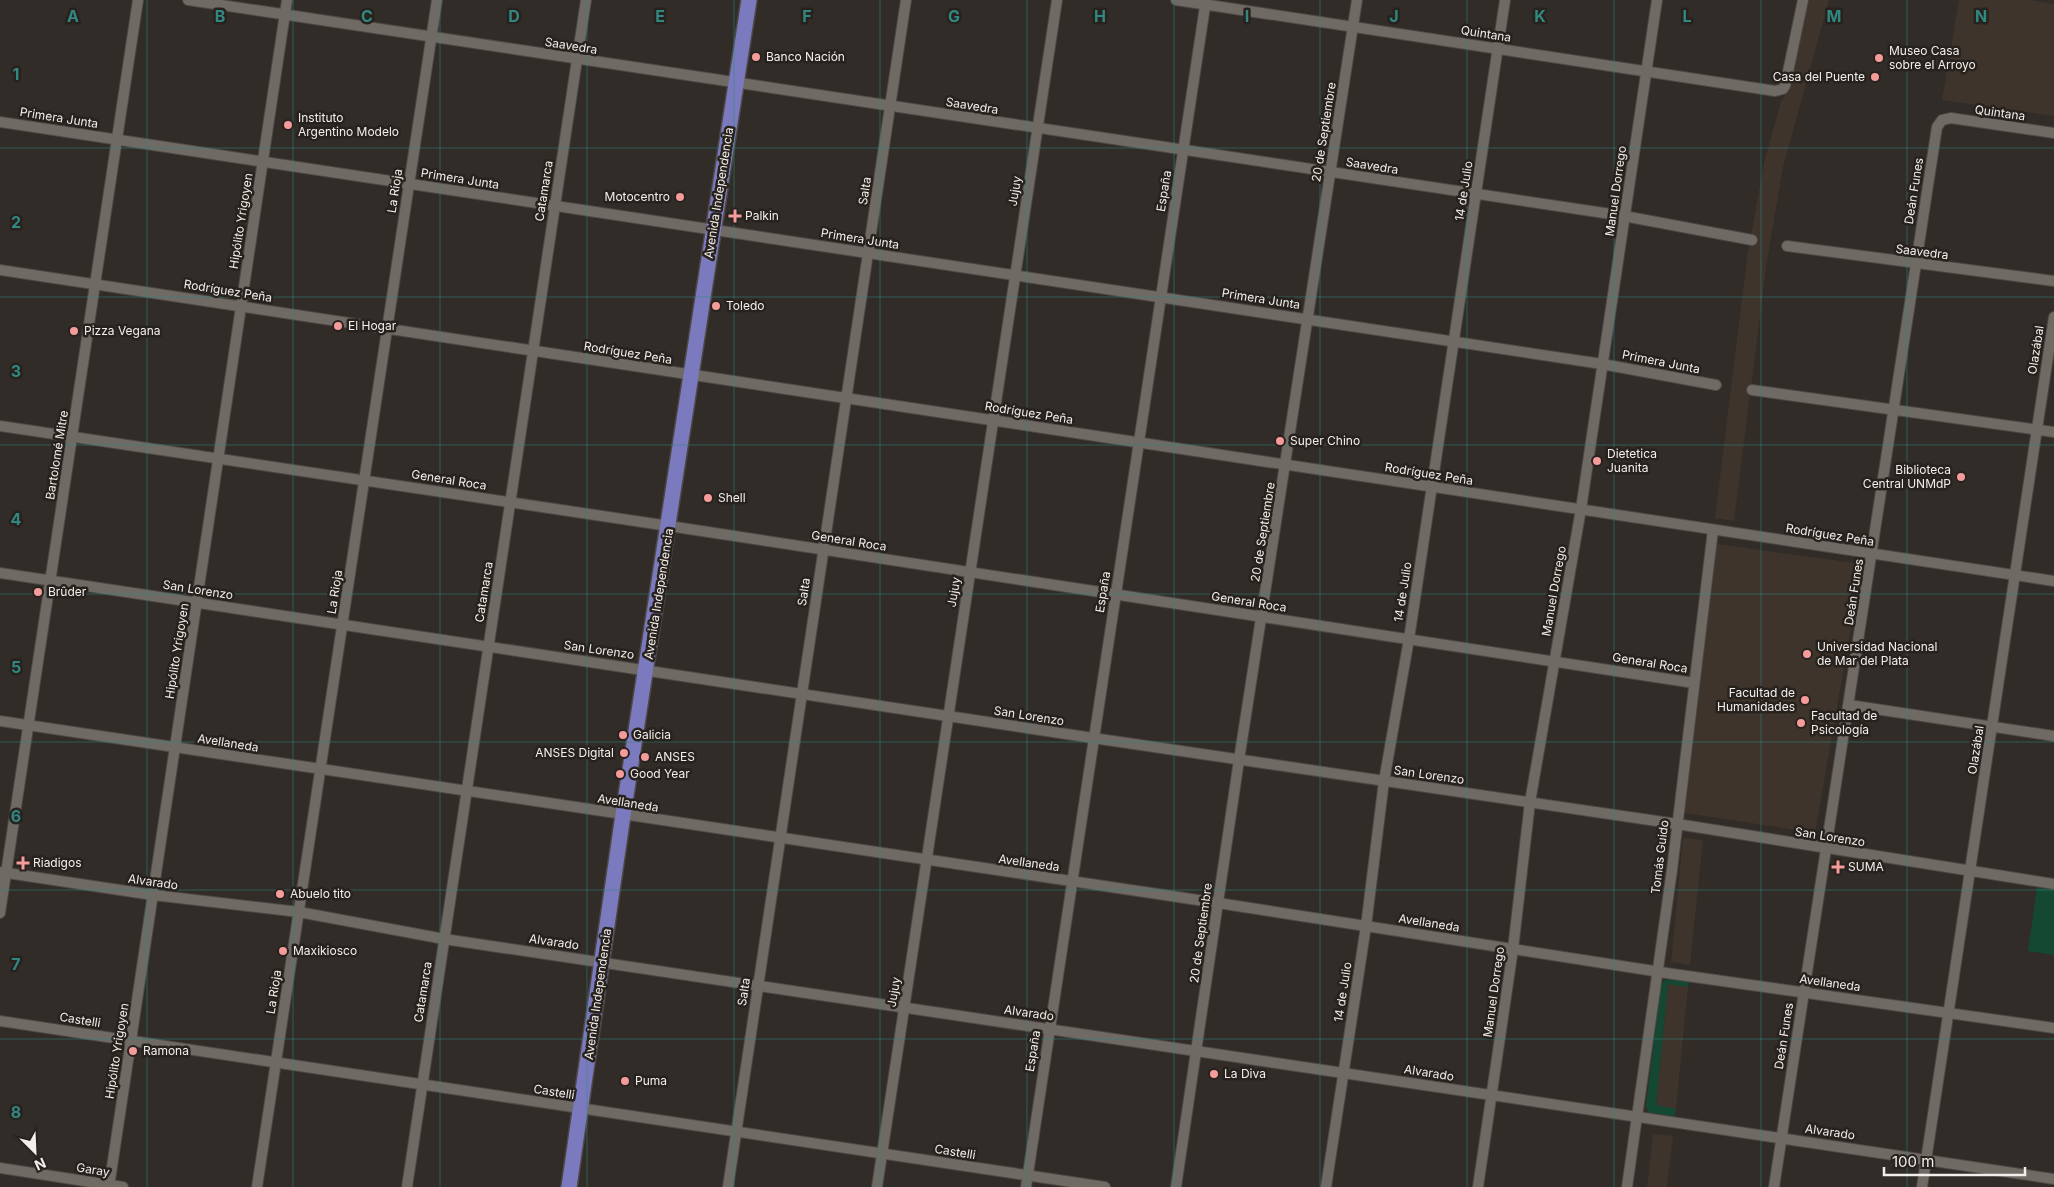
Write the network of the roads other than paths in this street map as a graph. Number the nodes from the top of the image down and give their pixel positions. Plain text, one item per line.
1 (138, 0) edge
2 (188, 0) edge
3 (287, 0) edge
4 (437, 0) edge
5 (586, 0) edge
6 (749, 0) edge
7 (906, 0) edge
8 (1057, 0) edge
9 (1176, 0) edge
10 (1357, 0) edge
11 (1505, 0) edge
12 (1657, 0) edge
13 (1803, 0) edge
14 (1205, 2) edge
15 (285, 14) junction
16 (1353, 27) junction
17 (432, 36) junction
18 (1498, 49) junction
19 (576, 60) junction
20 (1646, 71) junction
21 (736, 83) junction
22 (890, 106) junction
23 (1942, 120) joint
24 (0, 122) edge
25 (1037, 128) junction
26 (2054, 133) edge
27 (117, 140) junction
28 (1183, 150) junction
29 (263, 162) junction
30 (1331, 172) junction
31 (409, 184) junction
32 (1476, 194) junction
33 (554, 206) junction
34 (1624, 216) junction
35 (714, 230) junction
36 (1752, 240) dead end
37 (1787, 246) dead end
38 (868, 253) junction
39 (1916, 264) junction
40 (0, 270) edge
41 (1015, 275) junction
42 (2054, 281) edge
43 (95, 284) junction
44 (1160, 297) junction
45 (241, 306) junction
46 (2054, 317) edge
47 (1308, 319) junction
48 (387, 329) junction
49 (1454, 341) junction
50 (533, 351) junction
51 (1602, 364) junction
52 (692, 375) junction
53 (1716, 385) dead end
54 (1752, 390) dead end
55 (846, 398) junction
56 (1894, 409) junction
57 (993, 421) junction
58 (0, 426) edge
59 (2037, 430) junction
60 (2054, 432) edge
61 (72, 437) junction
62 (1138, 442) junction
63 (218, 458) junction
64 (1286, 464) junction
65 (364, 480) junction
66 (1432, 487) junction
67 (510, 502) junction
68 (1581, 509) junction
69 (669, 526) junction
70 (1713, 530) junction
71 (823, 550) junction
72 (1873, 554) junction
73 (970, 572) junction
74 (0, 573) edge
75 (2015, 575) junction
76 (50, 581) junction
77 (2054, 581) edge
78 (1115, 594) junction
79 (197, 603) junction
80 (1263, 617) junction
81 (342, 625) junction
82 (1409, 639) junction
83 (488, 647) junction
84 (1554, 661) junction
85 (647, 670) junction
86 (1694, 683) junction
87 (802, 694) junction
88 (1849, 705) junction
89 (948, 716) junction
90 (0, 721) edge
91 (28, 725) junction
92 (1993, 727) junction
93 (2054, 736) edge
94 (1094, 738) junction
95 (175, 748) junction
96 (1239, 760) junction
97 (320, 770) junction
98 (1384, 781) junction
99 (466, 792) junction
100 (1530, 802) junction
101 (624, 815) junction
102 (1677, 824) junction
103 (780, 839) junction
104 (1825, 849) junction
105 (926, 860) junction
106 (1970, 871) junction
107 (3, 873) edge
108 (1072, 882) junction
109 (2054, 884) edge
110 (153, 895) junction
111 (1218, 903) junction
112 (298, 912) junction
113 (0, 913) edge
114 (1366, 926) junction
115 (444, 938) junction
116 (1513, 949) junction
117 (603, 962) junction
118 (1658, 971) junction
119 (758, 985) junction
120 (1804, 992) junction
121 (904, 1007) junction
122 (1949, 1012) junction
123 (0, 1021) edge
124 (2054, 1028) edge
125 (1049, 1029) junction
126 (131, 1041) junction
127 (1196, 1051) junction
128 (276, 1062) junction
129 (1344, 1073) junction
130 (422, 1085) junction
131 (1491, 1095) junction
132 (581, 1108) junction
133 (1636, 1117) junction
134 (736, 1131) junction
135 (1782, 1138) junction
136 (882, 1154) junction
137 (1926, 1160) junction
138 (0, 1168) edge
139 (1027, 1176) junction
140 (2054, 1179) edge
141 (109, 1186) edge
142 (123, 1187) edge
143 (257, 1187) edge
144 (406, 1187) edge
145 (569, 1187) edge
146 (728, 1187) edge
147 (877, 1187) edge
148 (1026, 1187) edge
149 (1105, 1187) edge
150 (1176, 1187) edge
151 (1326, 1187) edge
152 (1478, 1187) edge
153 (1627, 1187) edge
154 (1774, 1187) edge
155 (1922, 1187) edge

1 - 27 street, Bartolomé Mitre
2 - 15 street, Saavedra
3 - 15 street, Hipólito Yrigoyen
4 - 17 street, La Rioja
5 - 19 street, Catamarca
6 - 21 main road, Avenida Independencia
7 - 22 street, Salta
8 - 25 street, Jujuy
9 - 14 street, Quintana
10 - 16 street, 20 de Septiembre
11 - 18 street, 14 de Julio
12 - 20 street, Manuel Dorrego
13 - 20 street, Quintana
14 - 16 street, Quintana
14 - 28 street, España
15 - 17 street, Saavedra
15 - 29 street, Hipólito Yrigoyen
16 - 18 street, Quintana
16 - 30 street, 20 de Septiembre
17 - 19 street, Saavedra
17 - 31 street, La Rioja
18 - 20 street, Quintana
18 - 32 street, 14 de Julio
19 - 21 street, Saavedra
19 - 33 street, Catamarca
20 - 34 street, Manuel Dorrego
21 - 22 street, Saavedra
21 - 35 main road, Avenida Independencia
22 - 25 street, Saavedra
22 - 38 street, Salta
23 - 26 street, Quintana
23 - 39 street, Deán Funes
24 - 27 street, Primera Junta
25 - 28 street, Saavedra
25 - 41 street, Jujuy
27 - 29 street, Primera Junta
27 - 43 street, Bartolomé Mitre
28 - 30 street, Saavedra
28 - 44 street, España
29 - 31 street, Primera Junta
29 - 45 street, Hipólito Yrigoyen
30 - 32 street, Saavedra
30 - 47 street, 20 de Septiembre
31 - 33 street, Primera Junta
31 - 48 street, La Rioja
32 - 34 street, Saavedra
32 - 49 street, 14 de Julio
33 - 35 street, Primera Junta
33 - 50 street, Catamarca
34 - 36 street, Saavedra
34 - 51 street, Manuel Dorrego
35 - 38 street, Primera Junta
35 - 52 main road, Avenida Independencia
37 - 39 street, Saavedra
38 - 41 street, Primera Junta
38 - 55 street, Salta
39 - 42 street, Saavedra
39 - 56 street, Deán Funes
40 - 43 street, Rodríguez Peña
41 - 44 street, Primera Junta
41 - 57 street, Jujuy
43 - 45 street, Rodríguez Peña
43 - 61 street, Bartolomé Mitre
44 - 47 street, Primera Junta
44 - 62 street, España
45 - 48 street, Rodríguez Peña
45 - 63 street, Hipólito Yrigoyen
46 - 59 street, Olazábal
47 - 49 street, Primera Junta
47 - 64 street, 20 de Septiembre
48 - 50 street, Rodríguez Peña
48 - 65 street, La Rioja
49 - 51 street, Primera Junta
49 - 66 street, 14 de Julio
50 - 52 street, Rodríguez Peña
50 - 67 street, Catamarca
51 - 53 street, Primera Junta
51 - 68 street, Manuel Dorrego
52 - 55 street, Rodríguez Peña
52 - 69 main road, Avenida Independencia
54 - 56 street
55 - 57 street, Rodríguez Peña
55 - 71 street, Salta
56 - 59 street
56 - 72 street, Deán Funes
57 - 62 street, Rodríguez Peña
57 - 73 street, Jujuy
58 - 61 street, General Roca
59 - 60 street
59 - 75 street, Olazábal
61 - 63 street, General Roca
61 - 76 street, Bartolomé Mitre
62 - 64 street, Rodríguez Peña
62 - 78 street, España
63 - 65 street, General Roca
63 - 79 street, Hipólito Yrigoyen
64 - 66 street, Rodríguez Peña
64 - 80 street, 20 de Septiembre
65 - 67 street, General Roca
65 - 81 street, La Rioja
66 - 68 street, Rodríguez Peña
66 - 82 street, 14 de Julio
67 - 69 street, General Roca
67 - 83 street, Catamarca
68 - 70 street, Rodríguez Peña
68 - 84 street, Manuel Dorrego
69 - 71 street, General Roca
69 - 85 main road, Avenida Independencia
70 - 72 street, Rodríguez Peña
70 - 86 street, Tomás Guido
71 - 73 street, General Roca
71 - 87 street, Salta
72 - 75 street, Rodríguez Peña
72 - 88 street, Deán Funes
73 - 78 street, General Roca
73 - 89 street, Jujuy
74 - 76 street, San Lorenzo
75 - 77 street, Rodríguez Peña
75 - 92 street, Olazábal
76 - 79 street, San Lorenzo
76 - 91 street, Bartolomé Mitre
78 - 80 street, General Roca
78 - 94 street, España
79 - 81 street, San Lorenzo
79 - 95 street, Hipólito Yrigoyen
80 - 82 street, General Roca
80 - 96 street, 20 de Septiembre
81 - 83 street, San Lorenzo
81 - 97 street, La Rioja
82 - 84 street, General Roca
82 - 98 street, 14 de Julio
83 - 85 street, San Lorenzo
83 - 99 street, Catamarca
84 - 86 street, General Roca
84 - 100 street, Manuel Dorrego
85 - 87 street, San Lorenzo
85 - 101 main road, Avenida Independencia
86 - 102 street, Tomás Guido
87 - 89 street, San Lorenzo
87 - 103 street, Salta
88 - 92 street
88 - 104 street, Deán Funes
89 - 94 street, San Lorenzo
89 - 105 street, Jujuy
90 - 91 street, Avellaneda
91 - 95 street, Avellaneda
91 - 107 street, Bartolomé Mitre
92 - 93 street
92 - 106 street, Olazábal
94 - 96 street, San Lorenzo
94 - 108 street, España
95 - 97 street, Avellaneda
95 - 110 street, Hipólito Yrigoyen
96 - 98 street, San Lorenzo
96 - 111 street, 20 de Septiembre
97 - 99 street, Avellaneda
97 - 112 street, La Rioja
98 - 100 street, San Lorenzo
98 - 114 street, 14 de Julio
99 - 101 street, Avellaneda
99 - 115 street, Catamarca
100 - 102 street, San Lorenzo
100 - 116 street, Manuel Dorrego
101 - 103 street, Avellaneda
101 - 117 main road, Avenida Independencia
102 - 104 street, San Lorenzo
102 - 118 street, Tomás Guido
103 - 105 street, Avellaneda
103 - 119 street, Salta
104 - 106 street, San Lorenzo
104 - 120 street, Deán Funes
105 - 108 street, Avellaneda
105 - 121 street, Jujuy
106 - 109 street, San Lorenzo
106 - 122 street, Olazábal
107 - 110 street, Alvarado
107 - 113 street, Bartolomé Mitre
108 - 111 street, Avellaneda
108 - 125 street, España
110 - 112 street, Alvarado
110 - 126 street, Hipólito Yrigoyen
111 - 114 street, Avellaneda
111 - 127 street, 20 de Septiembre
112 - 115 street, Alvarado
112 - 128 street, La Rioja
114 - 116 street, Avellaneda
114 - 129 street, 14 de Julio
115 - 117 street, Alvarado
115 - 130 street, Catamarca
116 - 118 street, Avellaneda
116 - 131 street, Manuel Dorrego
117 - 119 street, Alvarado
117 - 132 main road, Avenida Independencia
118 - 120 street, Avellaneda
118 - 133 street, Tomás Guido
119 - 121 street, Alvarado
119 - 134 street, Salta
120 - 122 street, Avellaneda
120 - 135 street, Deán Funes
121 - 125 street, Alvarado
121 - 136 street, Jujuy
122 - 124 street, Avellaneda
122 - 137 street, Olazábal
123 - 126 street, Castelli
125 - 127 street, Alvarado
125 - 139 street, España
126 - 128 street, Castelli
126 - 141 street, Hipólito Yrigoyen
127 - 129 street, Alvarado
127 - 150 street, 20 de Septiembre
128 - 130 street, Castelli
128 - 143 street, La Rioja
129 - 131 street, Alvarado
129 - 151 street, 14 de Julio
130 - 132 street, Castelli
130 - 144 street, Catamarca
131 - 133 street, Alvarado
131 - 152 street, Manuel Dorrego
132 - 134 street, Castelli
132 - 145 main road, Avenida Independencia
133 - 135 street, Alvarado
133 - 153 street, Tomás Guido
134 - 136 street, Castelli
134 - 146 street, Salta
135 - 137 street, Alvarado
135 - 154 street, Deán Funes
136 - 139 street, Castelli
136 - 147 street, Jujuy
137 - 140 street, Alvarado
137 - 155 street, Olazábal
138 - 141 street, Garay
139 - 148 street, España
139 - 149 street, Castelli
141 - 142 street, Garay

